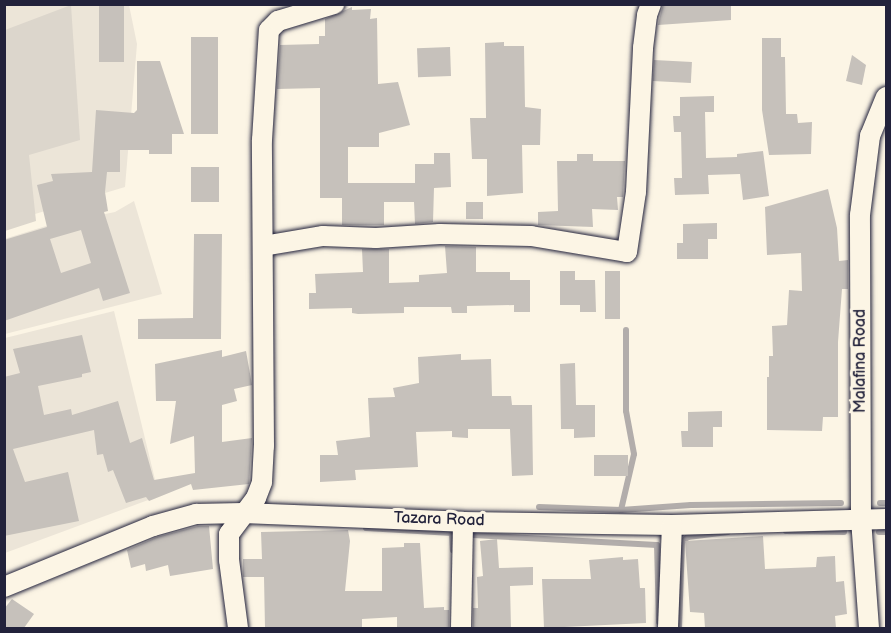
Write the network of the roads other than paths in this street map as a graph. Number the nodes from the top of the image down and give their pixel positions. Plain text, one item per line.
1 (334, 4) edge
2 (651, 4) edge
3 (886, 97) edge
4 (263, 246) junction
5 (243, 513) junction
6 (861, 519) junction
7 (886, 519) edge
8 (463, 522) junction
9 (672, 525) junction
10 (4, 587) edge
11 (238, 628) edge
12 (461, 628) edge
13 (668, 628) edge
14 (869, 628) edge

1 - 4 street
2 - 4 street
3 - 6 street, Malafina Road
4 - 5 street
5 - 8 street, Tazara Road
5 - 10 street, Tazara Road
5 - 11 street
6 - 7 street, Tazara Road
6 - 9 street, Tazara Road
6 - 14 street, Malafina Road
8 - 9 street, Tazara Road
8 - 12 street
9 - 13 street

